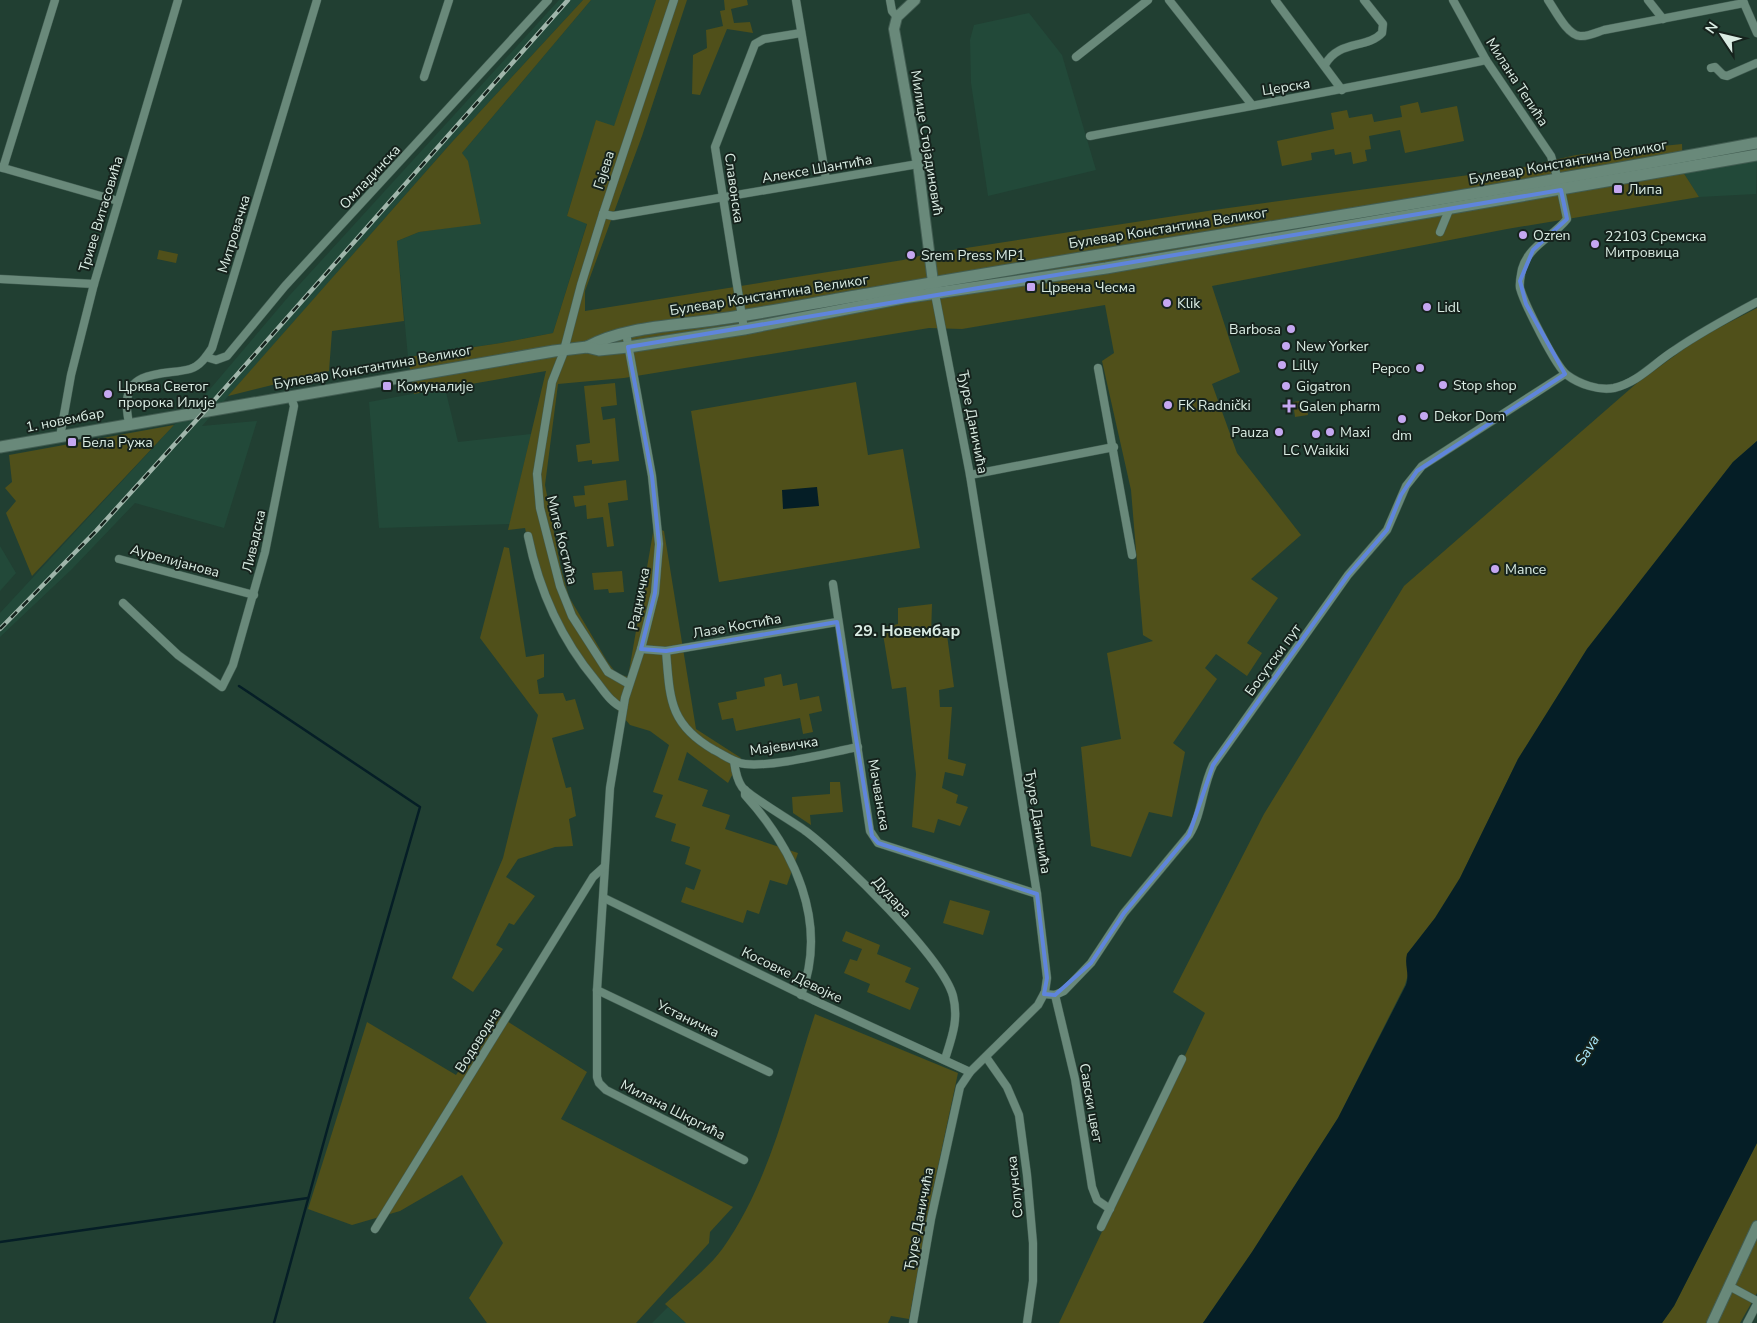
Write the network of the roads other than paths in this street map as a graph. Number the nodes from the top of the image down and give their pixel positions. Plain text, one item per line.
1 (55, 0) edge
2 (178, 0) edge
3 (317, 0) edge
4 (449, 0) edge
5 (548, 0) edge
6 (674, 0) edge
7 (796, 0) edge
8 (890, 0) edge
9 (915, 0) edge
10 (1148, 0) edge
11 (1170, 0) edge
12 (1275, 0) edge
13 (1364, 0) edge
14 (1453, 0) edge
15 (1548, 0) edge
16 (1648, 0) edge
17 (1743, 2) edge
18 (897, 17) junction
19 (1663, 19) junction
20 (801, 33) junction
21 (1757, 33) edge
22 (1076, 58) dead end
23 (1486, 60) junction
24 (1757, 62) edge
25 (1326, 65) junction
26 (1712, 68) dead end
27 (424, 76) dead end
28 (1342, 90) junction
29 (1252, 105) junction
30 (1090, 136) dead end
31 (1757, 143) edge
32 (1757, 155) edge
33 (918, 164) junction
34 (2, 167) edge
35 (1557, 178) junction
36 (826, 179) junction
37 (1561, 190) junction
38 (722, 198) junction
39 (118, 201) junction
40 (1449, 210) junction
41 (603, 214) junction
42 (1440, 232) dead end
43 (0, 279) edge
44 (94, 284) junction
45 (934, 288) junction
46 (1757, 302) edge
47 (742, 316) junction
48 (744, 329) junction
49 (626, 333) junction
50 (628, 347) junction
51 (587, 348) junction
52 (564, 350) junction
53 (206, 358) junction
54 (1098, 368) dead end
55 (1566, 374) junction
56 (291, 396) junction
57 (195, 414) joint
58 (129, 424) junction
59 (60, 437) junction
60 (0, 447) edge
61 (1114, 447) junction
62 (970, 475) junction
63 (528, 536) dead end
64 (1132, 555) dead end
65 (119, 559) dead end
66 (833, 584) dead end
67 (254, 594) junction
68 (123, 603) dead end
69 (837, 622) junction
70 (641, 649) junction
71 (666, 651) junction
72 (630, 684) junction
73 (623, 708) junction
74 (858, 747) junction
75 (734, 761) junction
76 (745, 790) junction
77 (604, 867) junction
78 (1037, 894) junction
79 (604, 898) junction
80 (597, 990) junction
81 (1044, 994) junction
82 (801, 995) junction
83 (1055, 995) junction
84 (986, 1057) junction
85 (946, 1059) junction
86 (1182, 1059) dead end
87 (768, 1072) dead end
88 (970, 1072) junction
89 (744, 1160) dead end
90 (1110, 1209) junction
91 (1757, 1226) edge
92 (1101, 1227) dead end
93 (375, 1229) dead end
94 (1729, 1286) junction
95 (1757, 1303) edge
96 (913, 1323) edge
97 (1027, 1323) edge
98 (1712, 1323) edge
99 (1747, 1323) edge

1 - 34 street
2 - 39 street, Триве Витасовића
3 - 53 street, Митровачка
4 - 27 street
5 - 53 street, Омладинска
6 - 41 street, Гајева
7 - 20 street
8 - 18 street, Милице Стојадиновић
9 - 18 street
10 - 22 street
11 - 29 street
12 - 25 street
13 - 25 street
14 - 23 street, Милана Тепића
15 - 19 street
16 - 19 street
17 - 19 street
17 - 21 street
18 - 33 street, Милице Стојадиновић
20 - 36 street
20 - 38 street, Славонска
23 - 28 street, Церска
23 - 35 street, Милана Тепића
24 - 26 street
25 - 28 street
28 - 29 street, Церска
29 - 30 street, Церска
31 - 35 main road, Булевар Константина Великог
32 - 37 main road, Булевар Константина Великог
33 - 36 street, Алексе Шантића
33 - 45 street, Милице Стојадиновић
34 - 39 street
35 - 37 street, Милана Тепића
35 - 45 main road, Булевар Константина Великог
36 - 38 street, Алексе Шантића
37 - 40 main road, Булевар Константина Великог
37 - 55 street, Милана Тепића
38 - 41 street, Алексе Шантића
38 - 47 street, Славонска
39 - 44 street, Триве Витасовића
40 - 42 street
40 - 45 main road, Булевар Константина Великог
41 - 52 street, Гајева
43 - 44 street
44 - 59 street, Триве Витасовића
45 - 47 main road, Булевар Константина Великог
45 - 48 main road, Булевар Константина Великог
45 - 62 street, Ђуре Даничића
46 - 55 street
47 - 48 street, Славонска
47 - 49 main road, Булевар Константина Великог
48 - 50 main road, Булевар Константина Великог
49 - 50 street, Радничка
49 - 51 main road, Булевар Константина Великог
50 - 51 main road, Булевар Константина Великог
50 - 70 street, Радничка
51 - 52 main road, Булевар Константина Великог
52 - 56 main road, Булевар Константина Великог
52 - 72 street, Мите Костића
53 - 58 street
54 - 61 street
55 - 83 street, Босутски пут
56 - 57 main road, Булевар Константина Великог
56 - 67 street, Ливадска
57 - 58 main road, 1. новембар
58 - 59 main road, 1. новембар
59 - 60 main road, 1. новембар
61 - 62 street
61 - 64 street
62 - 78 street, Ђуре Даничића
63 - 73 street
65 - 67 street, Аурелијанова
66 - 69 street, Мачванска
67 - 68 street, Ливадска
69 - 71 street, Лазе Костића
69 - 74 street, Мачванска
70 - 71 street, Лазе Костића
70 - 72 street, Радничка
71 - 75 street, Мајевичка
72 - 73 street, Радничка
73 - 77 street, Радничка
74 - 75 street, Мајевичка
74 - 78 street, Мачванска
75 - 76 street
76 - 82 street
76 - 85 street, Дудара
77 - 79 street
77 - 93 street, Водоводна
78 - 81 street, Ђуре Даничића
79 - 80 street
79 - 82 street, Косовке Девојке
80 - 87 street, Устаничка
80 - 89 street, Милана Шкргића
81 - 83 street
81 - 84 street, Ђуре Даничића
82 - 85 street, Косовке Девојке
83 - 90 street, Савски цвет
84 - 88 street, Ђуре Даничића
84 - 97 street, Солунска
85 - 88 street, Косовке Девојке
86 - 90 street
88 - 96 street, Ђуре Даничића
90 - 92 street
91 - 94 street
94 - 95 street
94 - 98 street
95 - 99 street

